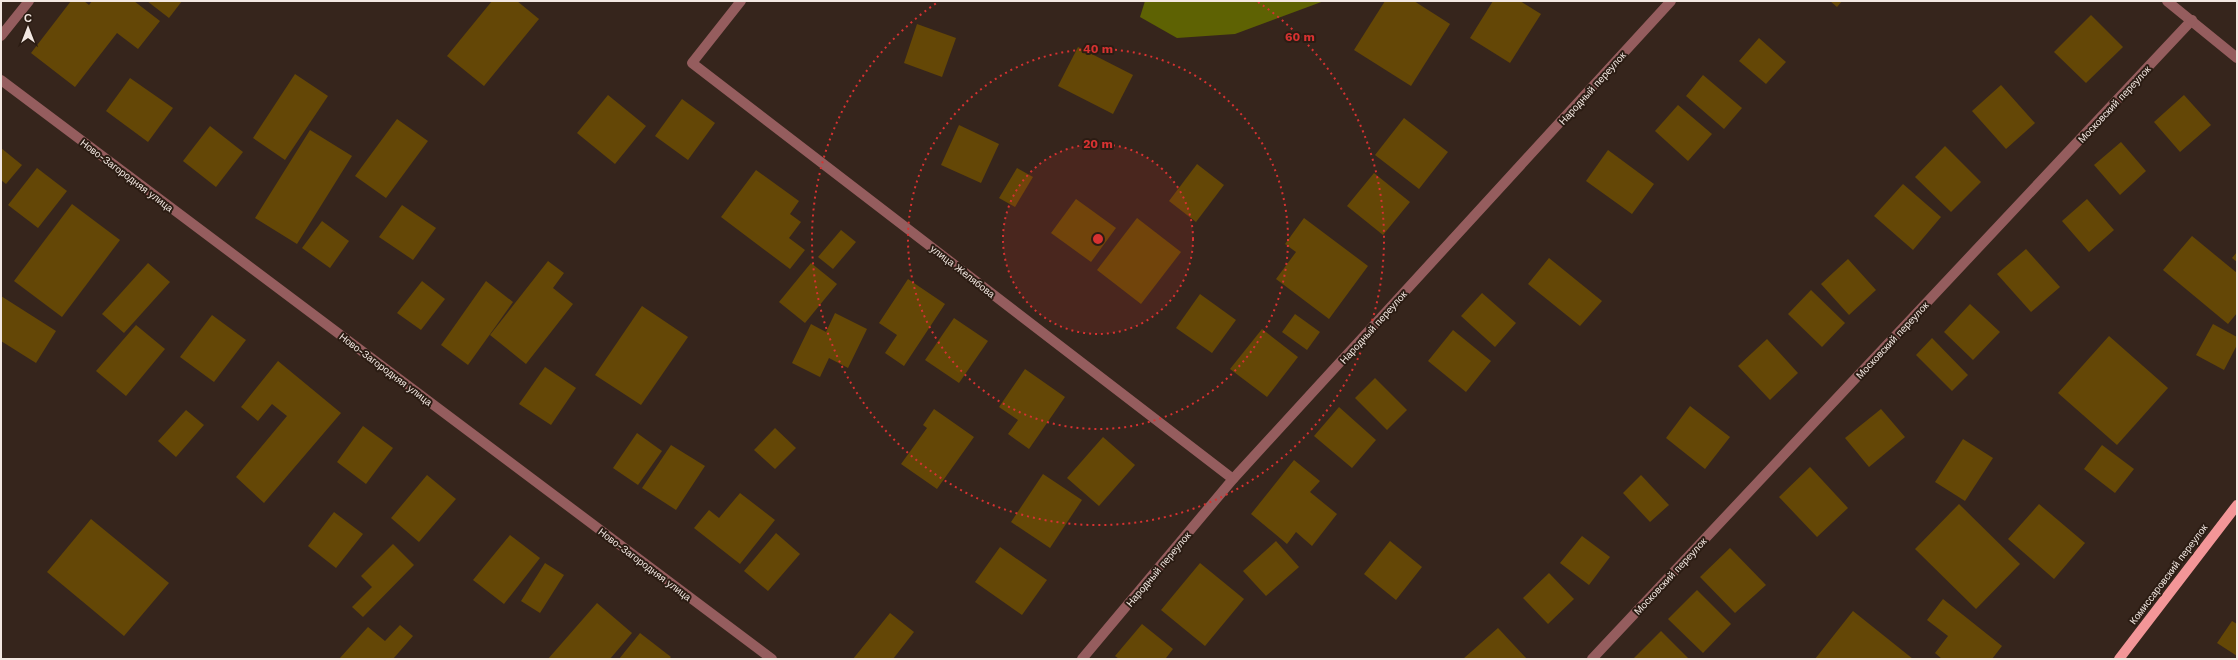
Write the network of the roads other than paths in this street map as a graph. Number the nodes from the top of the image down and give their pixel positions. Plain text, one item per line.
1 (29, 1) edge
2 (741, 1) edge
3 (1671, 1) edge
4 (2167, 1) edge
5 (2192, 20) junction
6 (1, 36) edge
7 (2237, 58) edge
8 (1, 80) edge
9 (1233, 479) junction
10 (2237, 504) edge
11 (772, 659) edge
12 (1082, 659) edge
13 (1592, 659) edge
14 (2119, 659) edge

1 - 6 street
2 - 9 street, улица Желябова
3 - 9 street, Народный переулок
4 - 5 street
5 - 7 street
5 - 13 street, Московский переулок
8 - 11 street, Ново-Загородняя улица
9 - 12 street, Народный переулок
10 - 14 main road, Комиссаровский переулок

